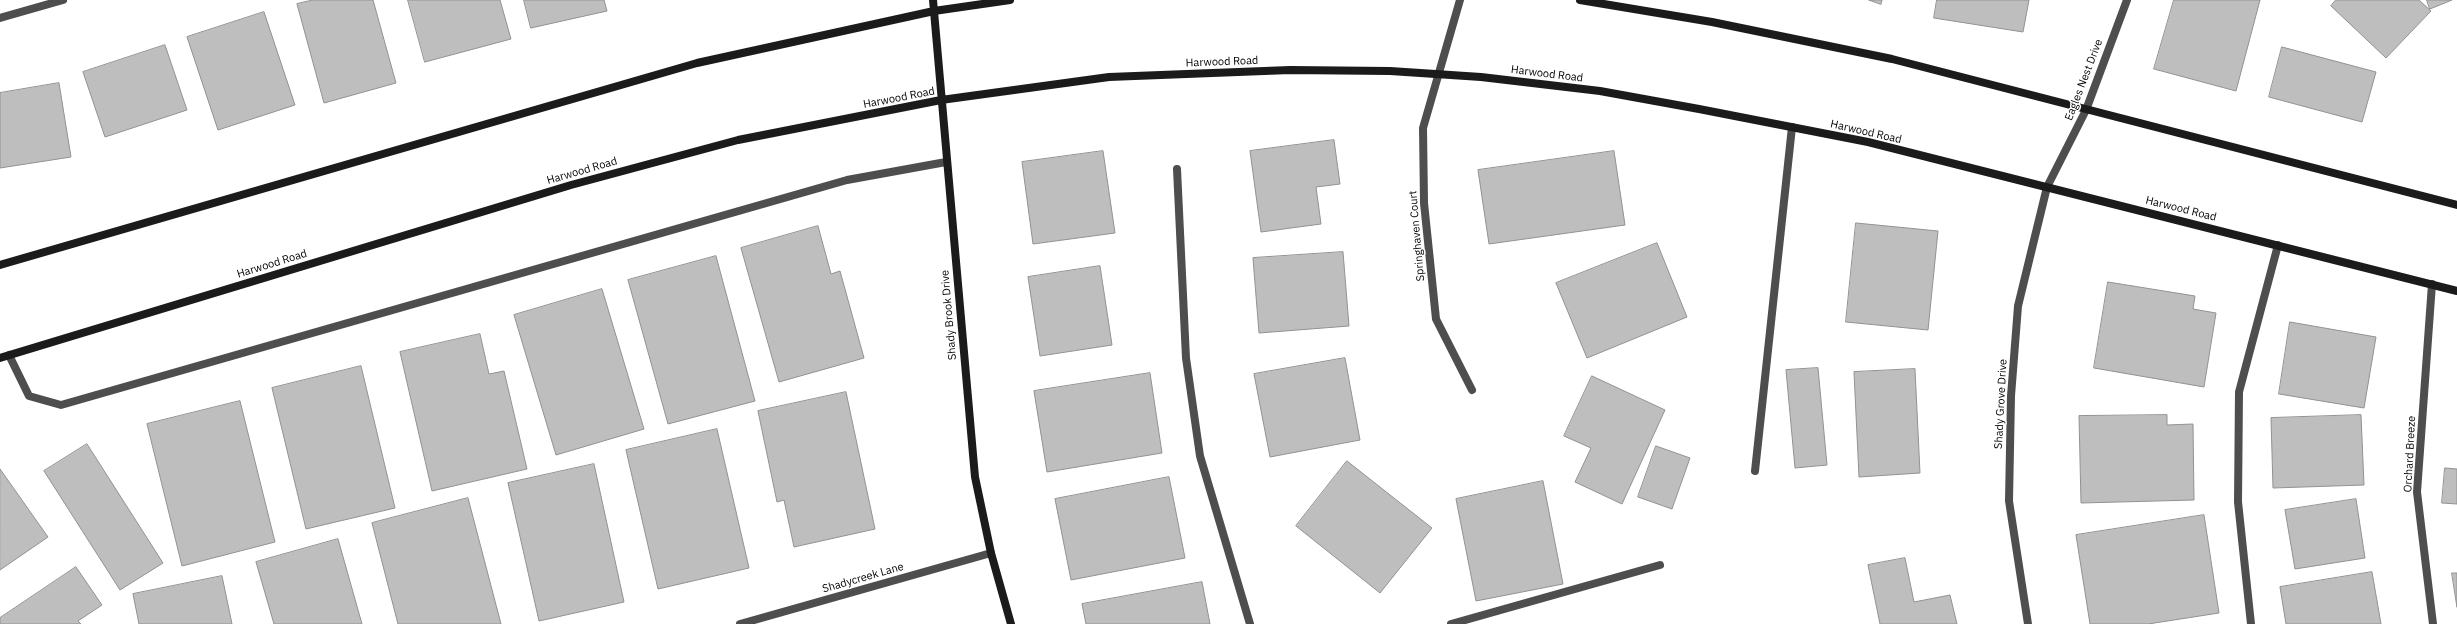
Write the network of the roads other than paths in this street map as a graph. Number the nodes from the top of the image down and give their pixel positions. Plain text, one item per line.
1 (63, 0) edge
2 (933, 0) edge
3 (1010, 0) edge
4 (1460, 0) edge
5 (1580, 0) edge
6 (2127, 0) edge
7 (934, 11) junction
8 (0, 18) edge
9 (1440, 74) junction
10 (941, 100) junction
11 (2086, 110) junction
12 (1792, 127) junction
13 (946, 162) junction
14 (1177, 169) dead end
15 (2047, 187) junction
16 (2457, 204) edge
17 (2278, 245) junction
18 (0, 265) edge
19 (2432, 284) junction
20 (2457, 291) edge
21 (9, 355) junction
22 (0, 358) edge
23 (1472, 390) dead end
24 (1755, 471) dead end
25 (991, 553) junction
26 (1660, 564) dead end
27 (740, 624) edge
28 (1011, 624) edge
29 (1250, 624) edge
30 (1451, 624) edge
31 (2028, 624) edge
32 (2251, 624) edge
33 (2433, 624) edge

1 - 8 street
2 - 7 main road, Shady Brook Drive
3 - 7 main road
4 - 9 street, Springhaven Court
5 - 11 main road
6 - 11 street, Eagles Nest Drive
7 - 10 main road, Shady Brook Drive
7 - 18 main road
9 - 10 main road, Harwood Road
9 - 12 main road, Harwood Road
9 - 23 street, Springhaven Court
10 - 13 main road, Shady Brook Drive
10 - 21 main road, Harwood Road
11 - 15 street, Eagles Nest Drive
11 - 16 main road
12 - 15 main road, Harwood Road
12 - 24 street
13 - 21 street
13 - 25 main road, Shady Brook Drive
14 - 29 street
15 - 17 main road, Harwood Road
15 - 31 street, Shady Grove Drive
17 - 19 main road, Harwood Road
17 - 32 street
19 - 20 main road, Harwood Road
19 - 33 street, Orchard Breeze
21 - 22 main road, Harwood Road
25 - 27 street, Shadycreek Lane
25 - 28 main road, Shady Brook Drive
26 - 30 street

